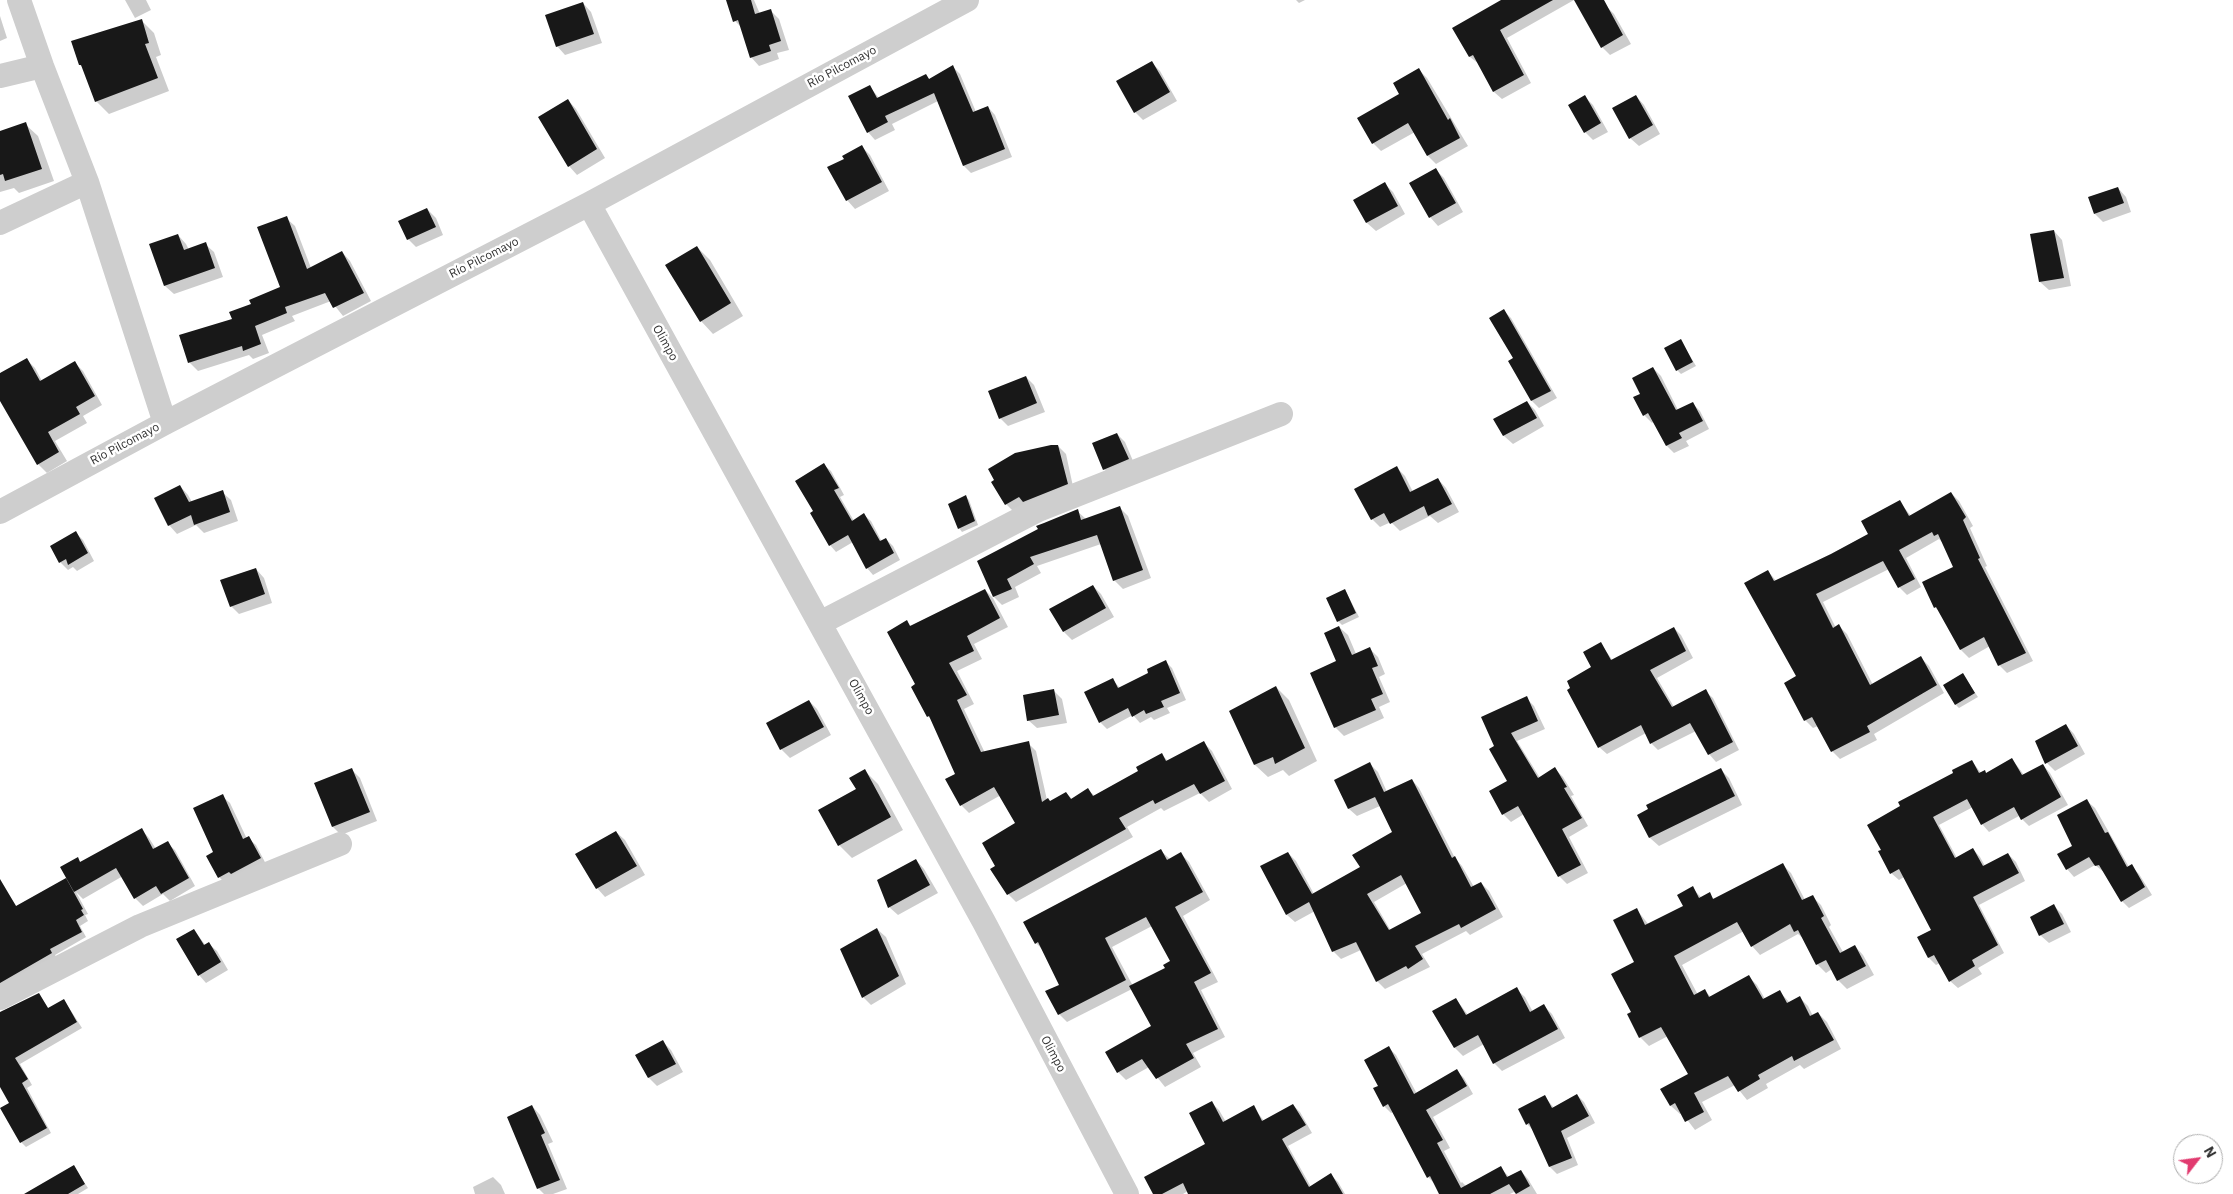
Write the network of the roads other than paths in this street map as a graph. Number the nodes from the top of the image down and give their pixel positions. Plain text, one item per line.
1 (19, 0) edge
2 (967, 0) edge
3 (42, 66) junction
4 (0, 76) edge
5 (87, 182) junction
6 (589, 204) junction
7 (0, 223) edge
8 (1281, 414) dead end
9 (165, 423) junction
10 (0, 512) edge
11 (820, 623) junction
12 (340, 844) dead end
13 (0, 998) edge
14 (1126, 1194) edge

1 - 3 street
2 - 6 street, Río Pilcomayo
3 - 4 street
3 - 5 street
5 - 7 street
5 - 9 street
6 - 9 street, Río Pilcomayo
6 - 11 street, Olimpo
8 - 11 street
9 - 10 street, Río Pilcomayo
11 - 14 street, Olimpo
12 - 13 street

